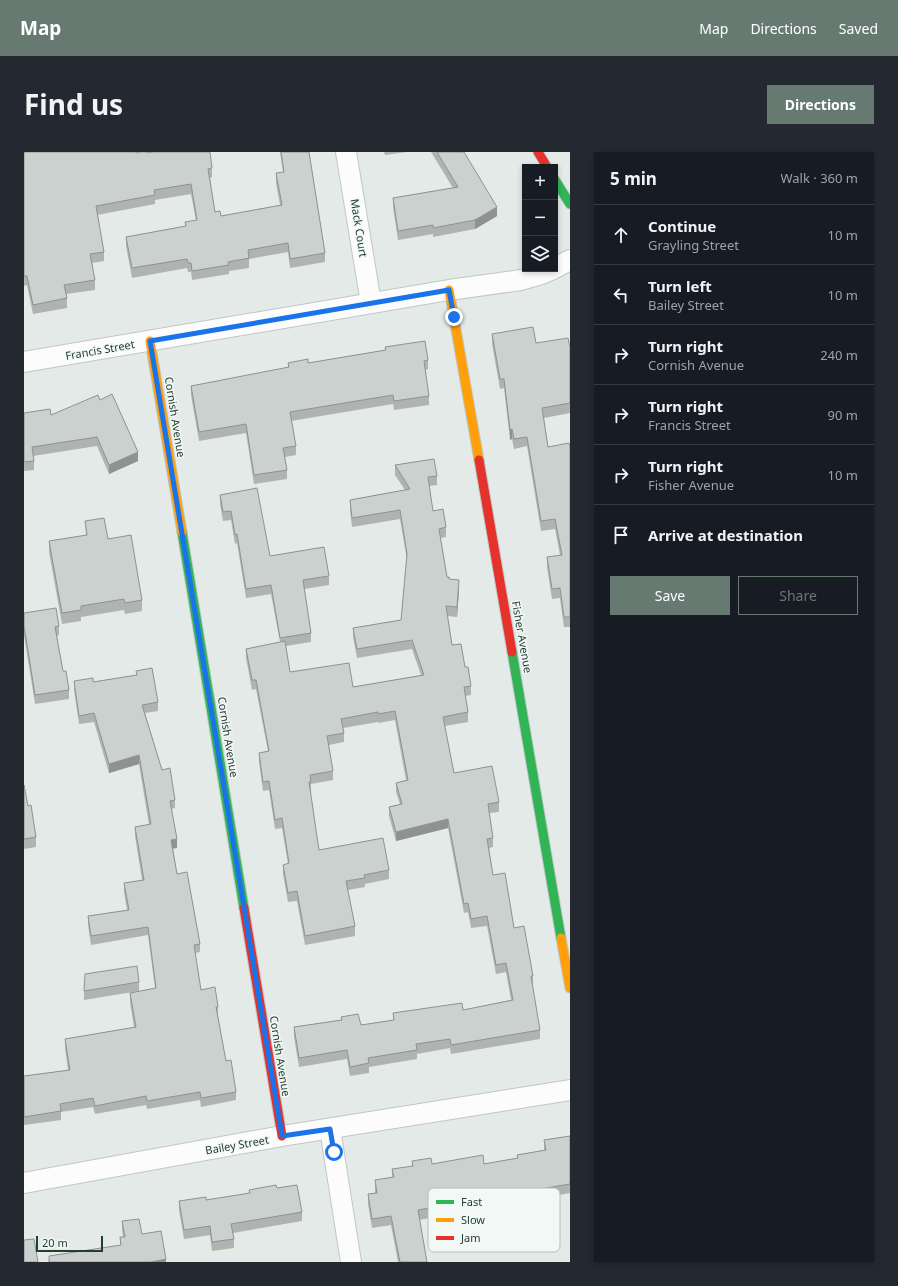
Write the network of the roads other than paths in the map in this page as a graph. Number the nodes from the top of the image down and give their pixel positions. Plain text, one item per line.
1 (346, 152) edge
2 (538, 152) edge
3 (545, 164) edge
4 (558, 185) edge
5 (570, 204) edge
6 (570, 260) edge
7 (558, 267) edge
8 (546, 272) edge
9 (449, 290) junction
10 (371, 303) junction
11 (150, 341) junction
12 (24, 362) edge
13 (570, 988) edge
14 (570, 1090) edge
15 (330, 1129) junction
16 (282, 1136) junction
17 (24, 1183) edge
18 (351, 1262) edge

1 - 10 street, Mack Court
2 - 3 main road
4 - 5 main road
6 - 7 street, Francis Street
8 - 9 street, Francis Street
9 - 10 street, Francis Street
9 - 13 main road, Fisher Avenue
10 - 11 street, Francis Street
11 - 12 street, Francis Street
11 - 16 main road, Cornish Avenue
14 - 15 street, Bailey Street
15 - 16 street, Bailey Street
15 - 18 street
16 - 17 street, Bailey Street

